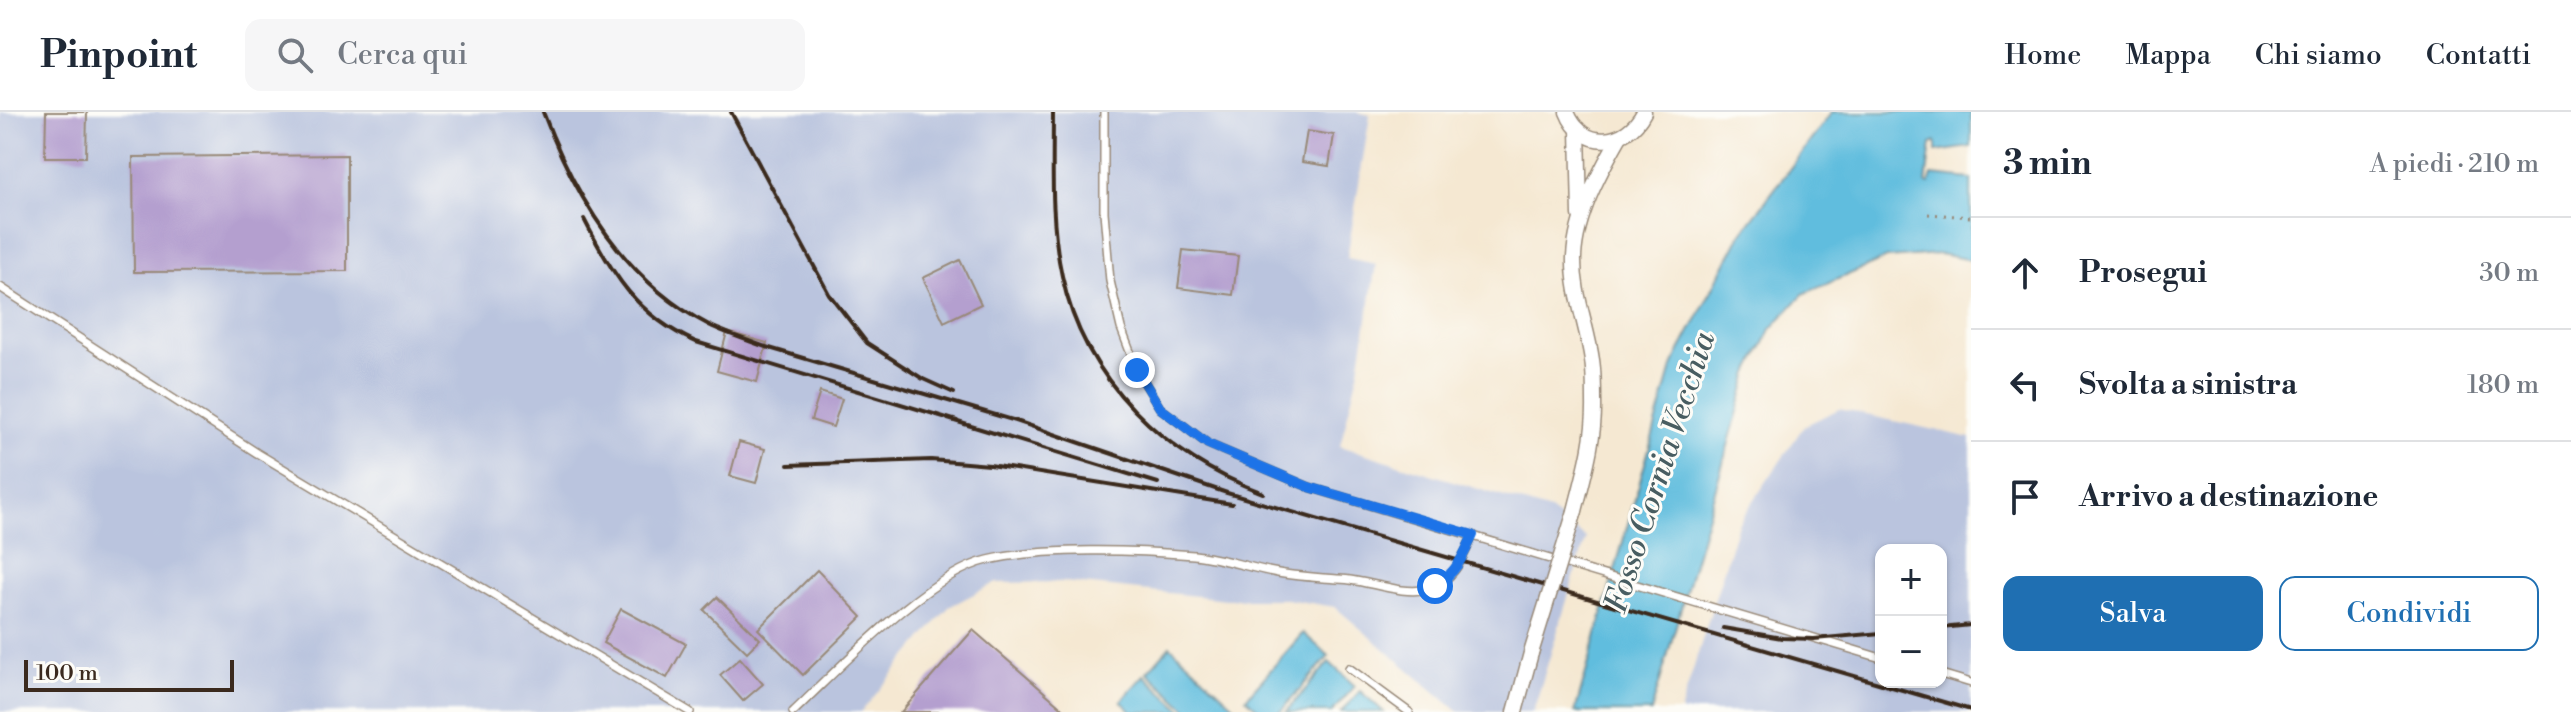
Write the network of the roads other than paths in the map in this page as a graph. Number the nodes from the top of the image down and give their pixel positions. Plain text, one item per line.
1 (1104, 112) edge
2 (1567, 112) edge
3 (1644, 112) edge
4 (1578, 129) junction
5 (1619, 138) junction
6 (1581, 224) junction
7 (0, 287) edge
8 (1473, 535) junction
9 (1875, 656) edge
10 (1349, 668) dead end
11 (1947, 676) edge
12 (1971, 683) edge
13 (690, 712) edge
14 (793, 712) edge
15 (1409, 712) edge
16 (1515, 712) edge

1 - 8 lane
2 - 4 street
3 - 5 street
4 - 5 street
4 - 6 street
5 - 6 street
6 - 16 street, bridge
7 - 13 lane
8 - 9 lane
8 - 14 lane
10 - 15 lane
11 - 12 lane

